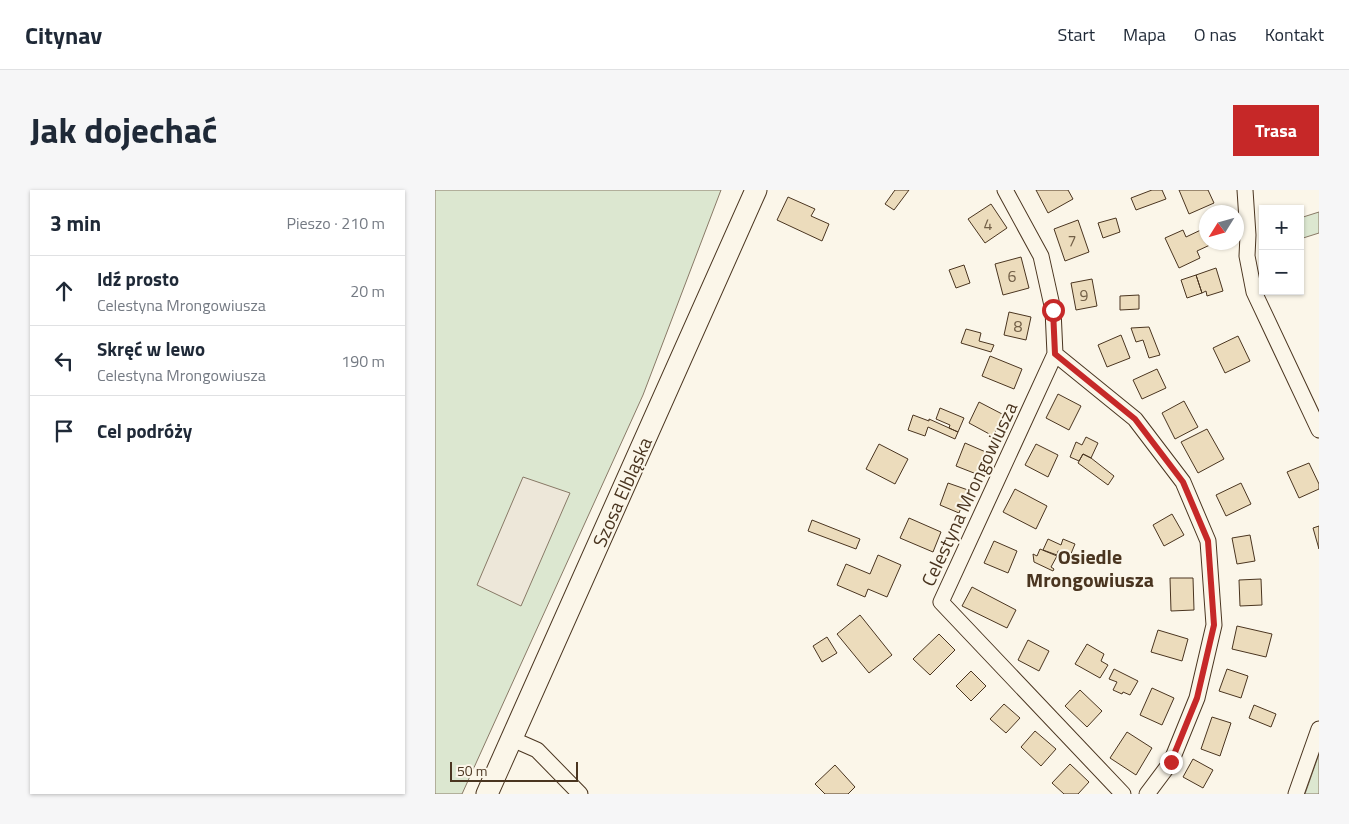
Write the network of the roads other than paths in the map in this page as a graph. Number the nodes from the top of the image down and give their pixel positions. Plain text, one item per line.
1 (756, 190) edge
2 (1006, 190) edge
3 (1245, 190) edge
4 (1055, 354) junction
5 (1319, 430) edge
6 (1319, 729) edge
7 (512, 739) junction
8 (487, 794) edge
9 (580, 794) edge
10 (1123, 794) edge
11 (1147, 794) edge
12 (1296, 794) edge

1 - 7 main road, Szosa Elbląska
2 - 4 street, Celestyna Mrongowiusza
3 - 5 street
4 - 10 street, Celestyna Mrongowiusza
4 - 11 street
6 - 12 street
7 - 8 main road, Szosa Elbląska
7 - 9 street

